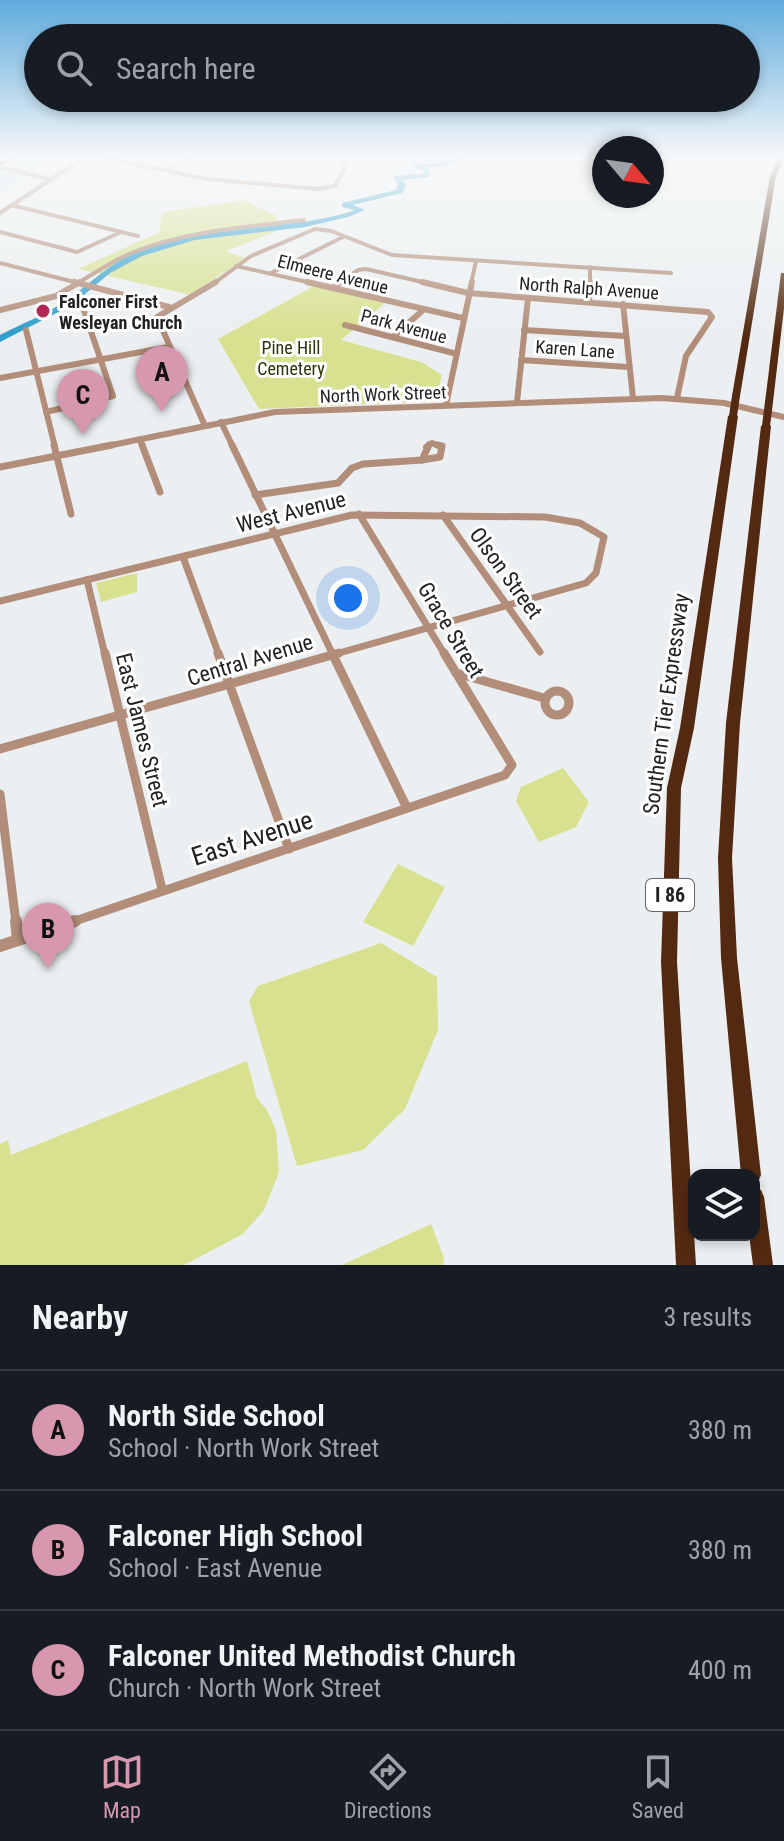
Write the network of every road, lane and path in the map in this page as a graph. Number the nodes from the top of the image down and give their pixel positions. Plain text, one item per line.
1 (54, 216) edge
2 (766, 216) edge
3 (304, 220) dead end
4 (0, 232) edge
5 (119, 233) junction
6 (138, 236) dead end
7 (343, 237) junction
8 (476, 261) junction
9 (0, 263) edge
10 (236, 266) junction
11 (590, 267) junction
12 (270, 273) junction
13 (671, 273) dead end
14 (784, 275) edge
15 (79, 284) junction
16 (333, 288) junction
17 (468, 293) junction
18 (528, 298) junction
19 (589, 302) junction
20 (623, 304) junction
21 (170, 307) junction
22 (83, 308) dead end
23 (0, 310) edge
24 (423, 310) junction
25 (463, 318) junction
26 (345, 325) dead end
27 (26, 330) dead end
28 (524, 330) junction
29 (625, 336) junction
30 (393, 337) junction
31 (168, 347) junction
32 (457, 354) junction
33 (101, 359) junction
34 (521, 360) junction
35 (628, 367) junction
36 (36, 371) junction
37 (0, 378) edge
38 (633, 398) junction
39 (677, 398) junction
40 (517, 402) junction
41 (446, 405) junction
42 (46, 412) junction
43 (784, 417) edge
44 (221, 422) junction
45 (205, 426) junction
46 (140, 439) junction
47 (57, 456) junction
48 (422, 460) dead end
49 (0, 467) edge
50 (160, 492) dead end
51 (255, 495) junction
52 (71, 514) dead end
53 (359, 514) junction
54 (443, 515) junction
55 (595, 529) joint
56 (274, 534) junction
57 (183, 557) junction
58 (87, 580) junction
59 (0, 601) edge
60 (508, 605) junction
61 (428, 627) junction
62 (540, 652) dead end
63 (331, 655) junction
64 (456, 673) junction
65 (230, 685) junction
66 (544, 698) dead end
67 (119, 716) junction
68 (0, 749) edge
69 (512, 765) joint
70 (0, 794) edge
71 (406, 806) junction
72 (289, 849) junction
73 (162, 889) junction
74 (18, 940) junction
75 (0, 946) edge
76 (750, 1169) edge
77 (760, 1241) edge
78 (686, 1265) edge
79 (763, 1265) edge

1 - 5 street
2 - 78 highway, Southern Tier Expressway / I 86, bridge
3 - 15 street
4 - 5 street
5 - 6 street
7 - 8 street
7 - 10 street
7 - 12 street
8 - 11 street
8 - 17 street
9 - 15 street
10 - 12 street, Elmeere Avenue
10 - 21 street
11 - 13 street
11 - 19 street
12 - 16 street, Elmeere Avenue
14 - 76 highway, I 86, bridge
15 - 21 street
15 - 23 street
16 - 17 street, North Ralph Avenue
16 - 24 street, Elmeere Avenue
17 - 18 street, North Ralph Avenue
17 - 25 street
18 - 19 street, North Ralph Avenue
18 - 28 street
19 - 20 street, North Ralph Avenue
20 - 29 street
20 - 39 street, North Ralph Avenue
21 - 31 street
22 - 33 street
24 - 25 street, Elmeere Avenue
24 - 30 street
25 - 32 street
26 - 30 street, Park Avenue
27 - 36 street
28 - 29 street
28 - 34 street
29 - 35 street
30 - 32 street, Park Avenue
31 - 33 street
31 - 45 street
32 - 41 street
33 - 36 street
33 - 42 street
34 - 35 street, Karen Lane
34 - 40 street
35 - 38 street
36 - 37 street
36 - 42 street
38 - 39 street, North Work Street
38 - 40 street, North Work Street
39 - 43 street, North Work Street
40 - 41 street, North Work Street
41 - 44 street, North Work Street
42 - 47 street
44 - 45 street, North Work Street
44 - 51 street
45 - 46 street, North Work Street
46 - 47 street, North Work Street
46 - 50 street
47 - 49 street, North Work Street
47 - 52 street
48 - 51 street
51 - 56 street
53 - 54 street, West Avenue
53 - 56 street, West Avenue
53 - 61 street, Grace Street
54 - 55 street, West Avenue
54 - 60 street, Olson Street
55 - 60 street, Central Avenue
56 - 57 street, West Avenue
56 - 63 street
57 - 58 street, West Avenue
57 - 65 street
58 - 59 street, West Avenue
58 - 67 street, East James Street
60 - 61 street, Central Avenue
60 - 62 street, Olson Street
61 - 63 street, Central Avenue
61 - 64 street, Grace Street
63 - 65 street, Central Avenue
63 - 71 street
64 - 66 street
64 - 69 street, Grace Street
65 - 67 street, Central Avenue
65 - 72 street
67 - 68 street, Central Avenue
67 - 73 street, East James Street
69 - 71 street, East Avenue
70 - 74 street
71 - 72 street, East Avenue
72 - 73 street, East Avenue
73 - 74 street, East Avenue
74 - 75 street, East Avenue
77 - 79 highway

